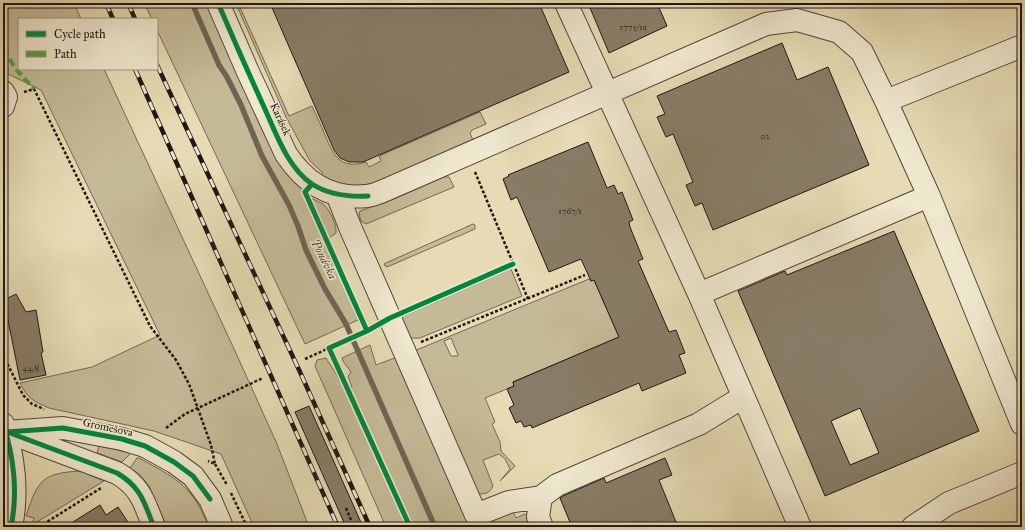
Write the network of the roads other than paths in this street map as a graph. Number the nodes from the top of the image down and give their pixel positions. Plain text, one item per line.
1 (218, 3) edge
2 (566, 3) edge
3 (1022, 46) edge
4 (607, 94) junction
5 (886, 101) junction
6 (337, 194) junction
7 (929, 196) junction
8 (699, 294) junction
9 (743, 397) junction
10 (1022, 424) edge
11 (4, 428) edge
12 (1022, 473) edge
13 (541, 497) junction
14 (478, 521) edge
15 (11, 527) edge
16 (154, 527) edge
17 (222, 527) edge
18 (542, 527) edge
19 (800, 527) edge
20 (913, 527) edge

1 - 6 street, Karásek
2 - 4 street
3 - 5 street
4 - 5 street, Karásek
4 - 6 street, Karásek
4 - 8 street
5 - 7 street, Karásek
6 - 14 street
7 - 8 street
7 - 10 street, Karásek
8 - 9 street
9 - 13 street
9 - 19 street
11 - 15 street
11 - 16 street
11 - 17 street, Gromešova
12 - 20 street
13 - 14 street
13 - 18 street

